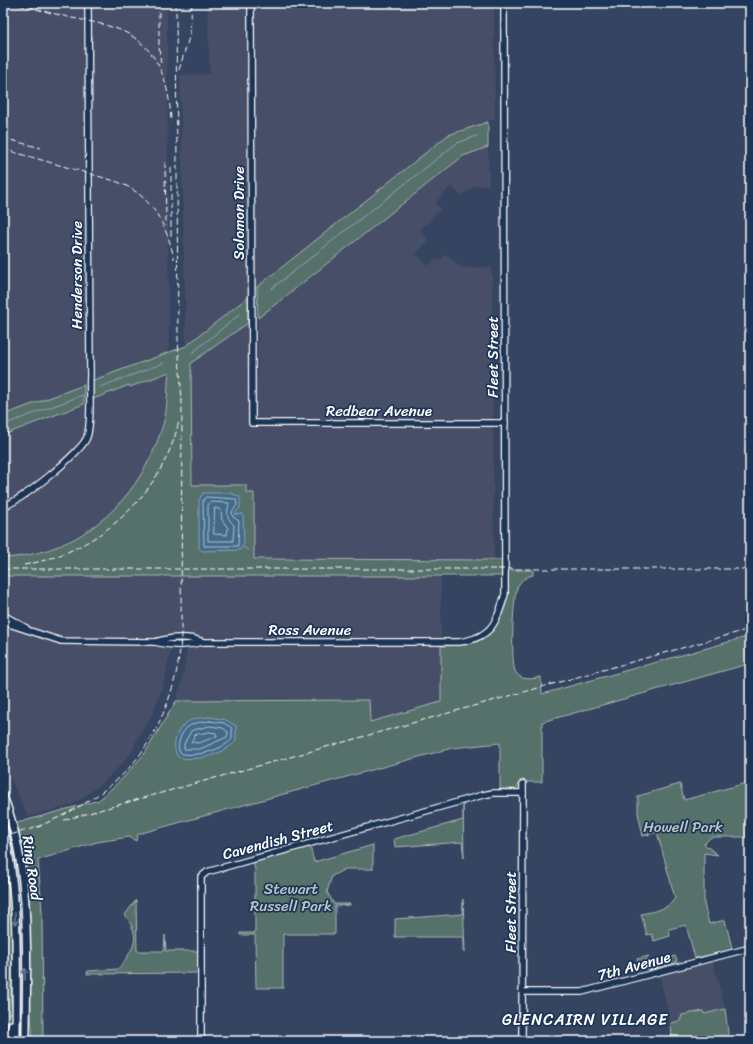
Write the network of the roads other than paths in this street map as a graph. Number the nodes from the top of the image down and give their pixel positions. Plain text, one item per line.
1 (88, 3) edge
2 (250, 3) edge
3 (504, 3) edge
4 (252, 423) joint
5 (505, 423) junction
6 (3, 506) edge
7 (3, 616) edge
8 (3, 622) edge
9 (29, 631) junction
10 (416, 642) joint
11 (523, 784) dead end
12 (523, 793) junction
13 (3, 796) edge
14 (3, 826) edge
15 (750, 948) edge
16 (16, 984) junction
17 (522, 992) junction
18 (26, 1001) junction
19 (10, 1041) edge
20 (16, 1041) edge
21 (26, 1041) edge
22 (30, 1041) edge
23 (201, 1041) edge
24 (522, 1041) edge

1 - 6 street, Henderson Drive
2 - 4 street, Solomon Drive
3 - 5 street, Fleet Street
4 - 5 street, Redbear Avenue
5 - 10 street, Fleet Street
7 - 9 street, Ross Avenue
8 - 9 street, Ross Avenue
9 - 10 street, Ross Avenue
11 - 12 street, Fleet Street
12 - 17 street, Fleet Street
12 - 23 street, Cavendish Street
18 -> 13 highway, Ring Road
14 -> 16 highway, Ring Road
15 - 17 street, 7th Avenue
16 - 19 highway
16 - 20 highway, Ring Road
17 - 24 street, Fleet Street
18 - 21 highway, Ring Road
18 - 22 highway

